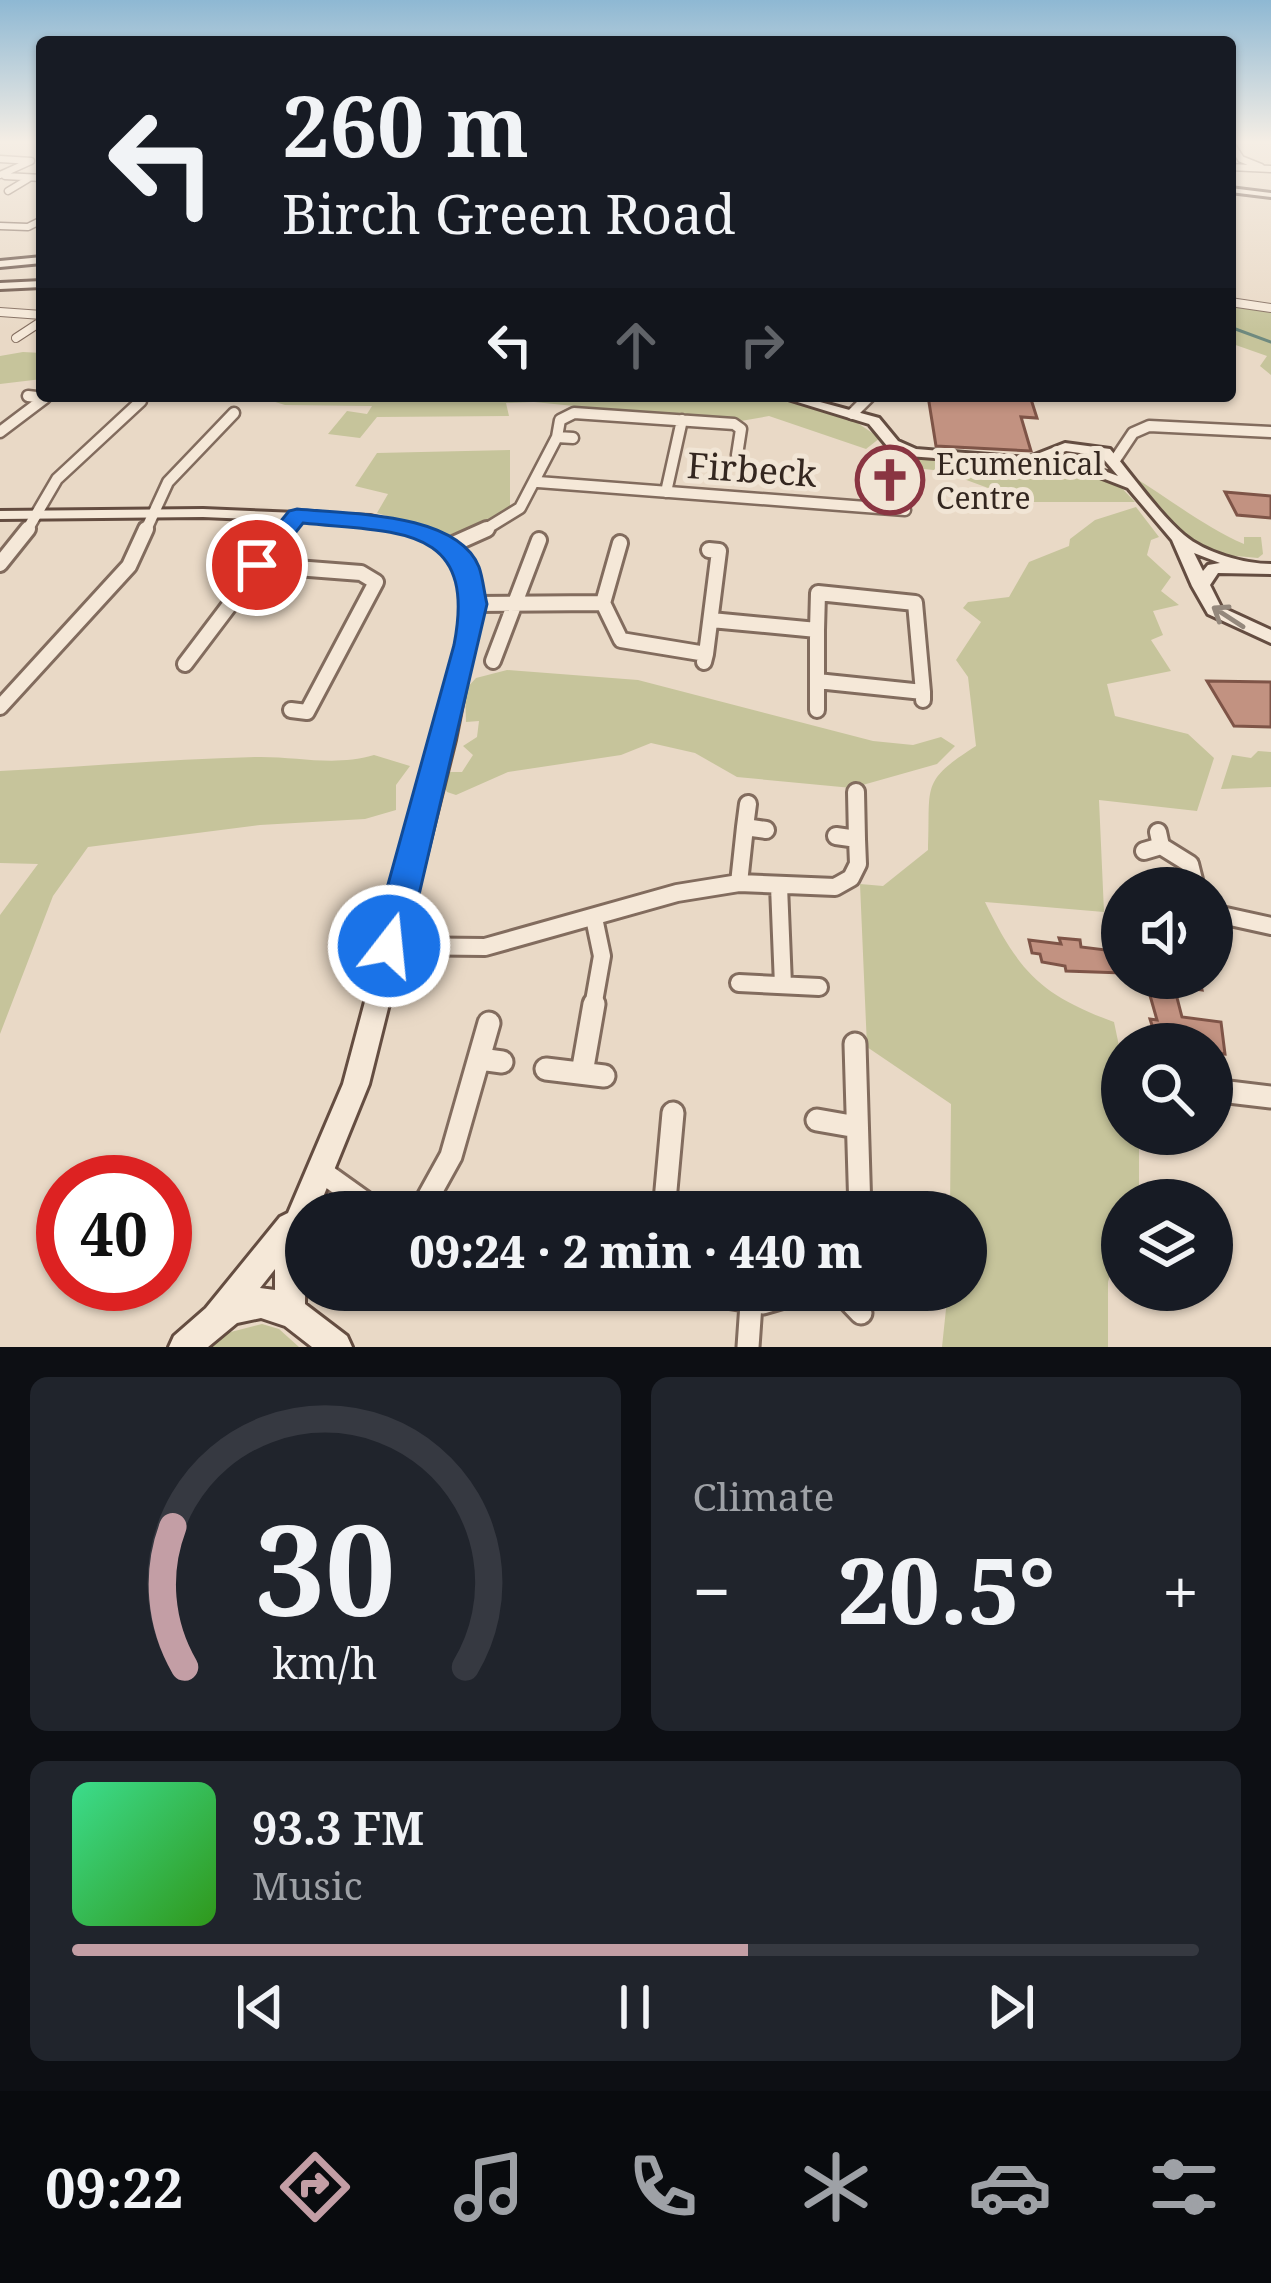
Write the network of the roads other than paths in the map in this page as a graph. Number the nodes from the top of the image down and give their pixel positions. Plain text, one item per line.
1 (27, 218) dead end
2 (36, 219) edge
3 (36, 222) edge
4 (0, 226) edge
5 (36, 261) edge
6 (0, 264) edge
7 (36, 284) edge
8 (0, 286) edge
9 (1236, 303) edge
10 (1271, 308) edge
11 (3, 309) edge
12 (36, 313) edge
13 (36, 317) edge
14 (16, 338) dead end
15 (28, 396) dead end
16 (36, 397) edge
17 (40, 402) edge
18 (140, 402) edge
19 (807, 402) edge
20 (864, 402) edge
21 (234, 413) dead end
22 (852, 414) junction
23 (682, 420) junction
24 (0, 432) edge
25 (1271, 432) edge
26 (557, 437) junction
27 (573, 438) dead end
28 (655, 443) dead end
29 (676, 445) junction
30 (721, 445) dead end
31 (1053, 454) junction
32 (1117, 457) junction
33 (1010, 461) junction
34 (1079, 467) junction
35 (538, 482) junction
36 (1131, 488) junction
37 (666, 492) junction
38 (905, 510) dead end
39 (42, 513) junction
40 (154, 514) junction
41 (0, 515) edge
42 (297, 516) junction
43 (1173, 533) junction
44 (539, 540) dead end
45 (620, 543) dead end
46 (449, 546) junction
47 (709, 550) dead end
48 (0, 564) edge
49 (257, 565) junction
50 (1252, 565) junction
51 (1271, 569) edge
52 (1199, 586) junction
53 (514, 603) junction
54 (603, 603) junction
55 (474, 604) junction
56 (711, 620) junction
57 (817, 630) junction
58 (1270, 637) edge
59 (493, 661) dead end
60 (185, 664) dead end
61 (817, 682) junction
62 (0, 707) edge
63 (291, 710) dead end
64 (817, 710) dead end
65 (856, 792) dead end
66 (748, 805) dead end
67 (746, 827) junction
68 (766, 830) dead end
69 (836, 836) dead end
70 (857, 839) junction
71 (1154, 843) dead end
72 (1191, 867) edge
73 (739, 883) junction
74 (779, 886) junction
75 (594, 918) junction
76 (1233, 918) edge
77 (1271, 926) edge
78 (389, 946) junction
79 (740, 983) dead end
80 (783, 985) junction
81 (819, 986) dead end
82 (489, 1023) dead end
83 (855, 1045) dead end
84 (546, 1069) dead end
85 (1233, 1092) edge
86 (1271, 1097) edge
87 (674, 1112) dead end
88 (818, 1120) dead end
89 (857, 1126) junction
90 (322, 1172) junction
91 (312, 1191) edge
92 (349, 1191) edge
93 (432, 1191) edge
94 (666, 1191) edge
95 (859, 1191) edge
96 (285, 1229) edge
97 (285, 1307) edge
98 (294, 1311) edge
99 (751, 1311) edge
100 (190, 1341) edge
101 (326, 1342) edge
102 (748, 1347) edge

1 - 2 street
3 - 4 street
5 - 6 street
7 - 8 street
9 - 10 street
11 - 12 street
13 - 14 street
15 - 16 street
17 - 24 street
18 - 39 street
19 - 22 street
20 - 22 street
21 - 40 street
22 - 33 street
23 - 26 street
23 - 29 street, Firbeck
23 - 30 street, Firbeck
25 - 32 street
26 - 27 street
26 - 35 street
28 - 29 street
29 - 37 street, Firbeck
31 - 32 street
31 - 33 street
31 - 34 street
32 - 34 street
32 - 36 street
33 - 34 street
34 - 36 street
35 - 37 street, Firbeck
35 - 46 street
36 - 43 street
37 - 38 street, Firbeck
39 - 40 street
39 - 41 street
39 - 48 street
40 - 42 street
40 - 62 street
42 - 46 street
42 - 49 street
43 - 50 street
43 - 52 street
44 - 53 street
45 - 54 street
46 - 55 street
47 - 56 street
49 - 60 street
49 - 63 street
50 - 51 street
50 - 52 street
58 -> 52 street
53 - 54 street
53 - 55 street
53 - 59 street
54 - 56 street
55 - 78 street
56 - 57 street
57 - 61 street
57 - 61 street
61 - 64 street
65 - 70 street
66 - 67 street
67 - 68 street
67 - 73 street
69 - 70 street
70 - 74 street
71 - 72 street
73 - 74 street
73 - 75 street
74 - 80 street
75 - 78 street
75 - 84 street
76 - 77 street
78 - 90 street
79 - 80 street
80 - 81 street
82 - 93 street
83 - 89 street
85 - 86 street
87 - 94 street
88 - 89 street
89 - 95 street
90 - 91 street
90 - 92 street
96 - 100 street
97 - 100 street
98 - 101 street
99 - 102 street

